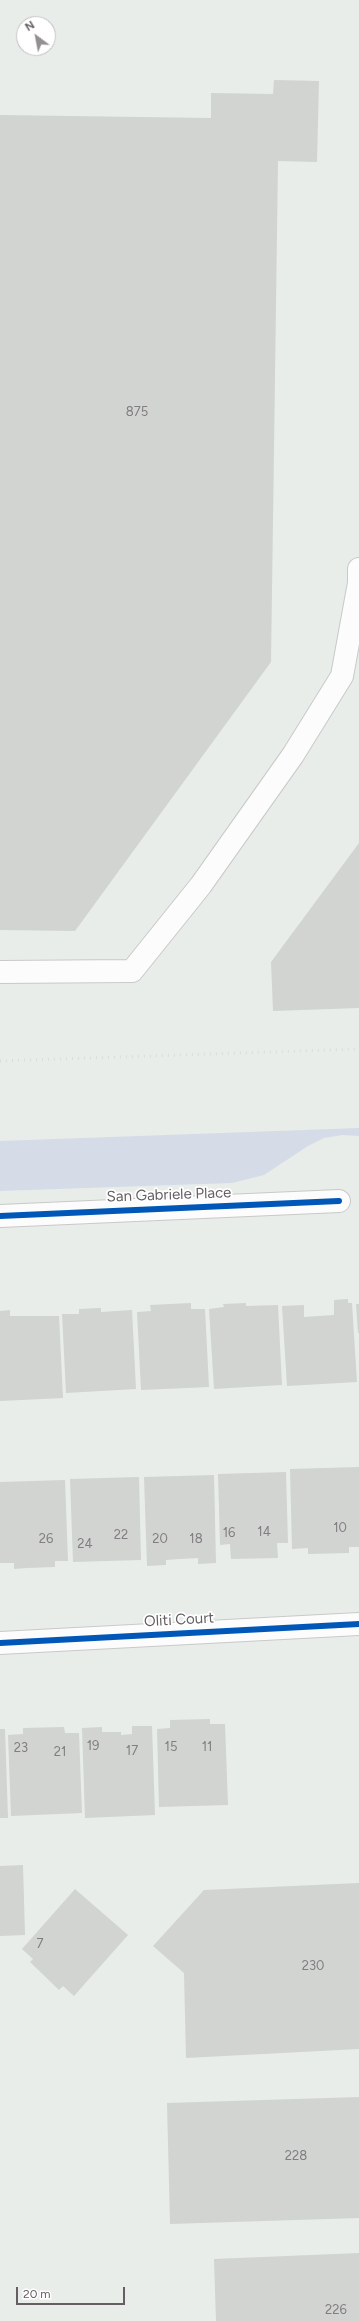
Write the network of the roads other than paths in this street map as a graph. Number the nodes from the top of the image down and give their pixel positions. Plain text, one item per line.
1 (359, 569) edge
2 (0, 972) edge
3 (339, 1201) dead end
4 (0, 1216) edge
5 (359, 1624) edge
6 (0, 1643) edge

1 - 2 street
3 - 4 street, San Gabriele Place
5 - 6 street, Oliti Court

